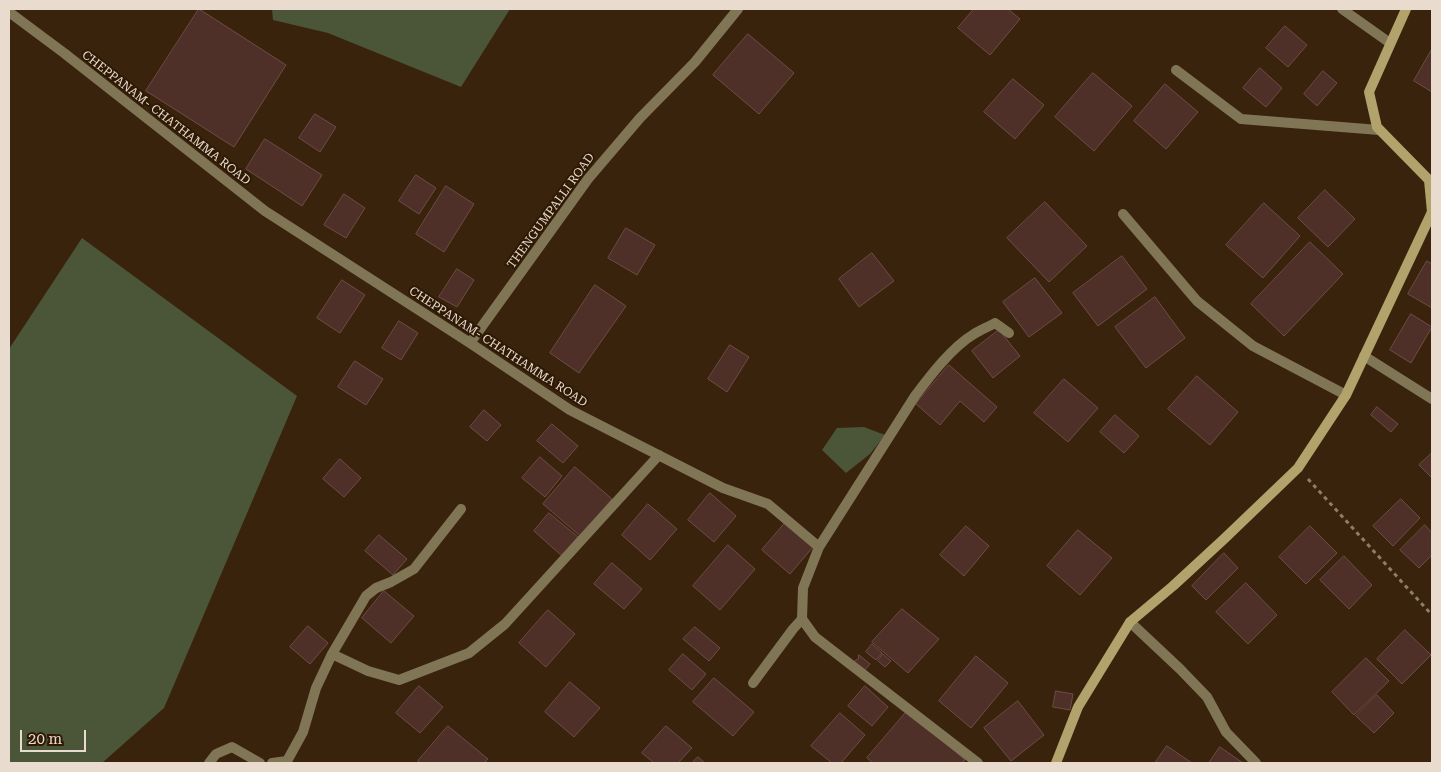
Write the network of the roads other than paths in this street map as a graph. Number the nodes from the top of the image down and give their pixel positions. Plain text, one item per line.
1 (738, 9) edge
2 (1342, 9) edge
3 (1406, 9) edge
4 (9, 12) edge
5 (1390, 43) junction
6 (1176, 70) dead end
7 (1379, 130) junction
8 (1123, 214) dead end
9 (1008, 333) dead end
10 (470, 343) junction
11 (1364, 356) junction
12 (1346, 396) junction
13 (1432, 399) edge
14 (659, 455) junction
15 (461, 509) dead end
16 (819, 547) junction
17 (802, 619) junction
18 (1130, 622) junction
19 (332, 654) junction
20 (753, 683) dead end
21 (209, 763) edge
22 (260, 763) edge
23 (272, 763) edge
24 (978, 763) edge
25 (1056, 763) edge
26 (1256, 763) edge

1 - 10 street, THENGUMPALLI ROAD
2 - 5 street
3 - 5 main road
4 - 10 street, CHEPPANAM- CHATHAMMA ROAD
5 - 7 main road
6 - 7 street
7 - 11 main road
8 - 12 street
9 - 16 street
10 - 14 street, CHEPPANAM- CHATHAMMA ROAD
11 - 12 main road
11 - 13 street
12 - 18 main road
14 - 16 street, CHEPPANAM- CHATHAMMA ROAD
14 - 19 street
15 - 19 street
16 - 17 street
17 - 20 street
17 - 24 street
18 - 25 main road
18 - 26 street
19 - 23 street
21 - 22 street

